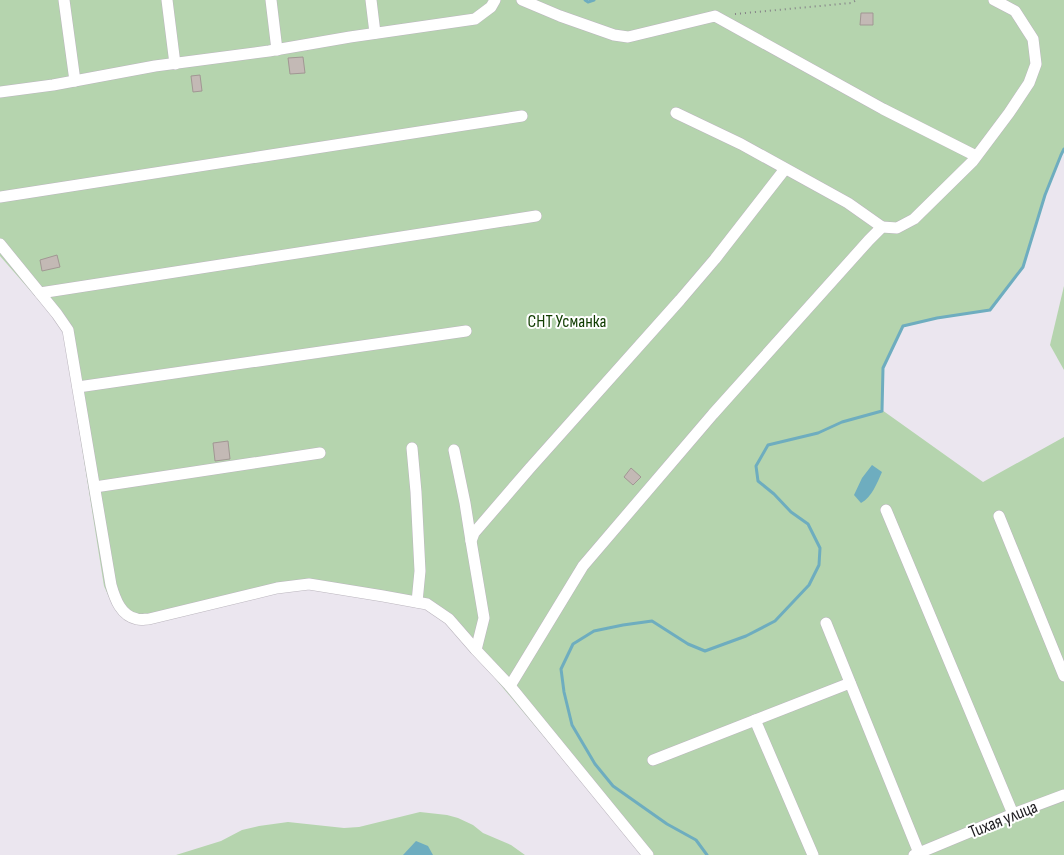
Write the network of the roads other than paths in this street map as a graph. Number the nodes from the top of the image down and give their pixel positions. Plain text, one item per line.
1 (64, 0) edge
2 (167, 0) edge
3 (272, 0) edge
4 (371, 0) edge
5 (495, 0) edge
6 (522, 0) edge
7 (994, 0) edge
8 (375, 33) junction
9 (277, 50) junction
10 (175, 64) junction
11 (75, 81) junction
12 (0, 92) edge
13 (676, 112) dead end
14 (522, 116) dead end
15 (976, 156) junction
16 (785, 169) junction
17 (0, 197) edge
18 (536, 216) dead end
19 (882, 226) junction
20 (0, 244) edge
21 (40, 293) junction
22 (466, 331) dead end
23 (78, 387) junction
24 (412, 448) dead end
25 (454, 450) dead end
26 (320, 453) dead end
27 (95, 486) junction
28 (886, 510) dead end
29 (1000, 516) dead end
30 (471, 541) junction
31 (417, 602) junction
32 (826, 623) dead end
33 (476, 650) junction
34 (1064, 676) edge
35 (850, 683) junction
36 (510, 686) junction
37 (755, 720) junction
38 (653, 760) dead end
39 (1064, 795) edge
40 (1013, 814) junction
41 (917, 854) edge
42 (648, 855) edge
43 (813, 855) edge

1 - 11 street
2 - 10 street
3 - 9 street
4 - 8 street
5 - 8 street
6 - 15 street
7 - 15 street
8 - 9 street
9 - 10 street
10 - 11 street
11 - 12 street
13 - 16 street
14 - 17 street
15 - 19 street
16 - 19 street
16 - 30 street
18 - 21 street
19 - 36 street
20 - 21 street
21 - 23 street
22 - 23 street
23 - 27 street
24 - 31 street
25 - 30 street
26 - 27 street
27 - 31 street
28 - 40 street
29 - 34 street
30 - 33 street
31 - 33 street
32 - 35 street
33 - 36 street
35 - 37 street
35 - 41 street
36 - 42 street
37 - 38 street
37 - 43 street
39 - 40 street, Тихая улица
40 - 41 street, Тихая улица

